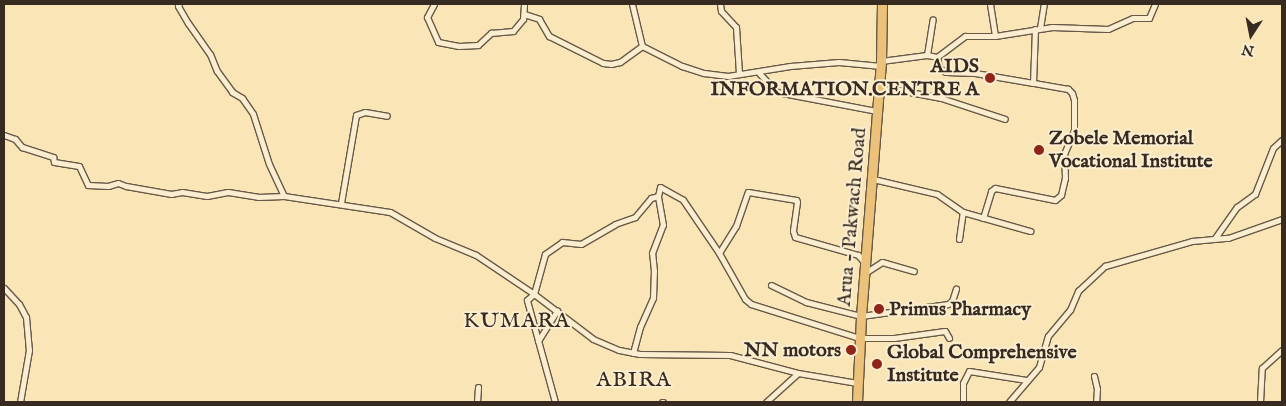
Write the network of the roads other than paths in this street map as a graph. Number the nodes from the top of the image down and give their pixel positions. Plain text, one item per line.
1 (179, 4) edge
2 (434, 4) edge
3 (524, 4) edge
4 (632, 4) edge
5 (720, 4) edge
6 (882, 4) edge
7 (990, 4) edge
8 (1044, 4) edge
9 (1155, 4) edge
10 (524, 14) junction
11 (933, 19) dead end
12 (1038, 29) junction
13 (995, 36) junction
14 (642, 46) junction
15 (928, 55) junction
16 (937, 57) junction
17 (881, 64) junction
18 (759, 72) junction
19 (739, 74) junction
20 (1033, 83) junction
21 (880, 89) junction
22 (878, 111) junction
23 (388, 116) dead end
24 (1005, 119) dead end
25 (4, 135) edge
26 (1282, 140) edge
27 (873, 179) junction
28 (284, 196) junction
29 (658, 196) junction
30 (341, 203) junction
31 (963, 212) junction
32 (983, 218) junction
33 (1282, 219) edge
34 (1030, 231) dead end
35 (1215, 238) junction
36 (959, 239) dead end
37 (719, 253) junction
38 (865, 268) junction
39 (914, 271) dead end
40 (770, 285) dead end
41 (4, 288) edge
42 (956, 289) dead end
43 (534, 294) junction
44 (556, 310) junction
45 (861, 316) junction
46 (859, 338) junction
47 (949, 338) dead end
48 (538, 341) junction
49 (1282, 350) edge
50 (633, 353) junction
51 (798, 373) junction
52 (1094, 376) dead end
53 (1026, 380) junction
54 (857, 383) junction
55 (478, 387) dead end
56 (20, 402) edge
57 (477, 402) edge
58 (555, 402) edge
59 (766, 402) edge
60 (857, 402) edge
61 (963, 402) edge
62 (1009, 402) edge
63 (1096, 402) edge
64 (1260, 402) edge

1 - 28 street
2 - 10 street
3 - 10 street
4 - 14 street
5 - 19 street
6 - 17 main road, Arua - Pakwach Road
7 - 13 street
8 - 12 street
9 - 12 street
10 - 14 street
11 - 15 street
12 - 13 street
12 - 20 street
13 - 16 street
14 - 19 street
15 - 16 street
15 - 17 street
16 - 20 street
17 - 18 street
17 - 21 main road, Arua - Pakwach Road
18 - 19 street
18 - 22 street
20 - 32 street
21 - 22 main road, Arua - Pakwach Road
21 - 24 street
22 - 27 main road, Arua - Pakwach Road
23 - 30 street
25 - 28 street
26 - 35 street
27 - 31 street
27 - 38 main road, Arua - Pakwach Road
28 - 30 street
29 - 37 street
29 - 43 street
29 - 50 street
30 - 43 street
31 - 32 street
31 - 36 street
32 - 34 street
33 - 35 street
35 - 53 street
37 - 38 street
37 - 46 street
38 - 39 street
38 - 45 main road, Arua - Pakwach Road
40 - 45 street
41 - 56 street
42 - 45 street
43 - 44 street
43 - 48 street
44 - 48 street
44 - 50 street
45 - 46 main road, Arua - Pakwach Road
46 - 47 street
46 - 54 main road, Arua - Pakwach Road
48 - 58 street
49 - 64 street
50 - 51 street
51 - 54 street
51 - 59 street
52 - 63 street
53 - 61 street
53 - 62 street
54 - 60 main road, Arua - Pakwach Road
55 - 57 street

